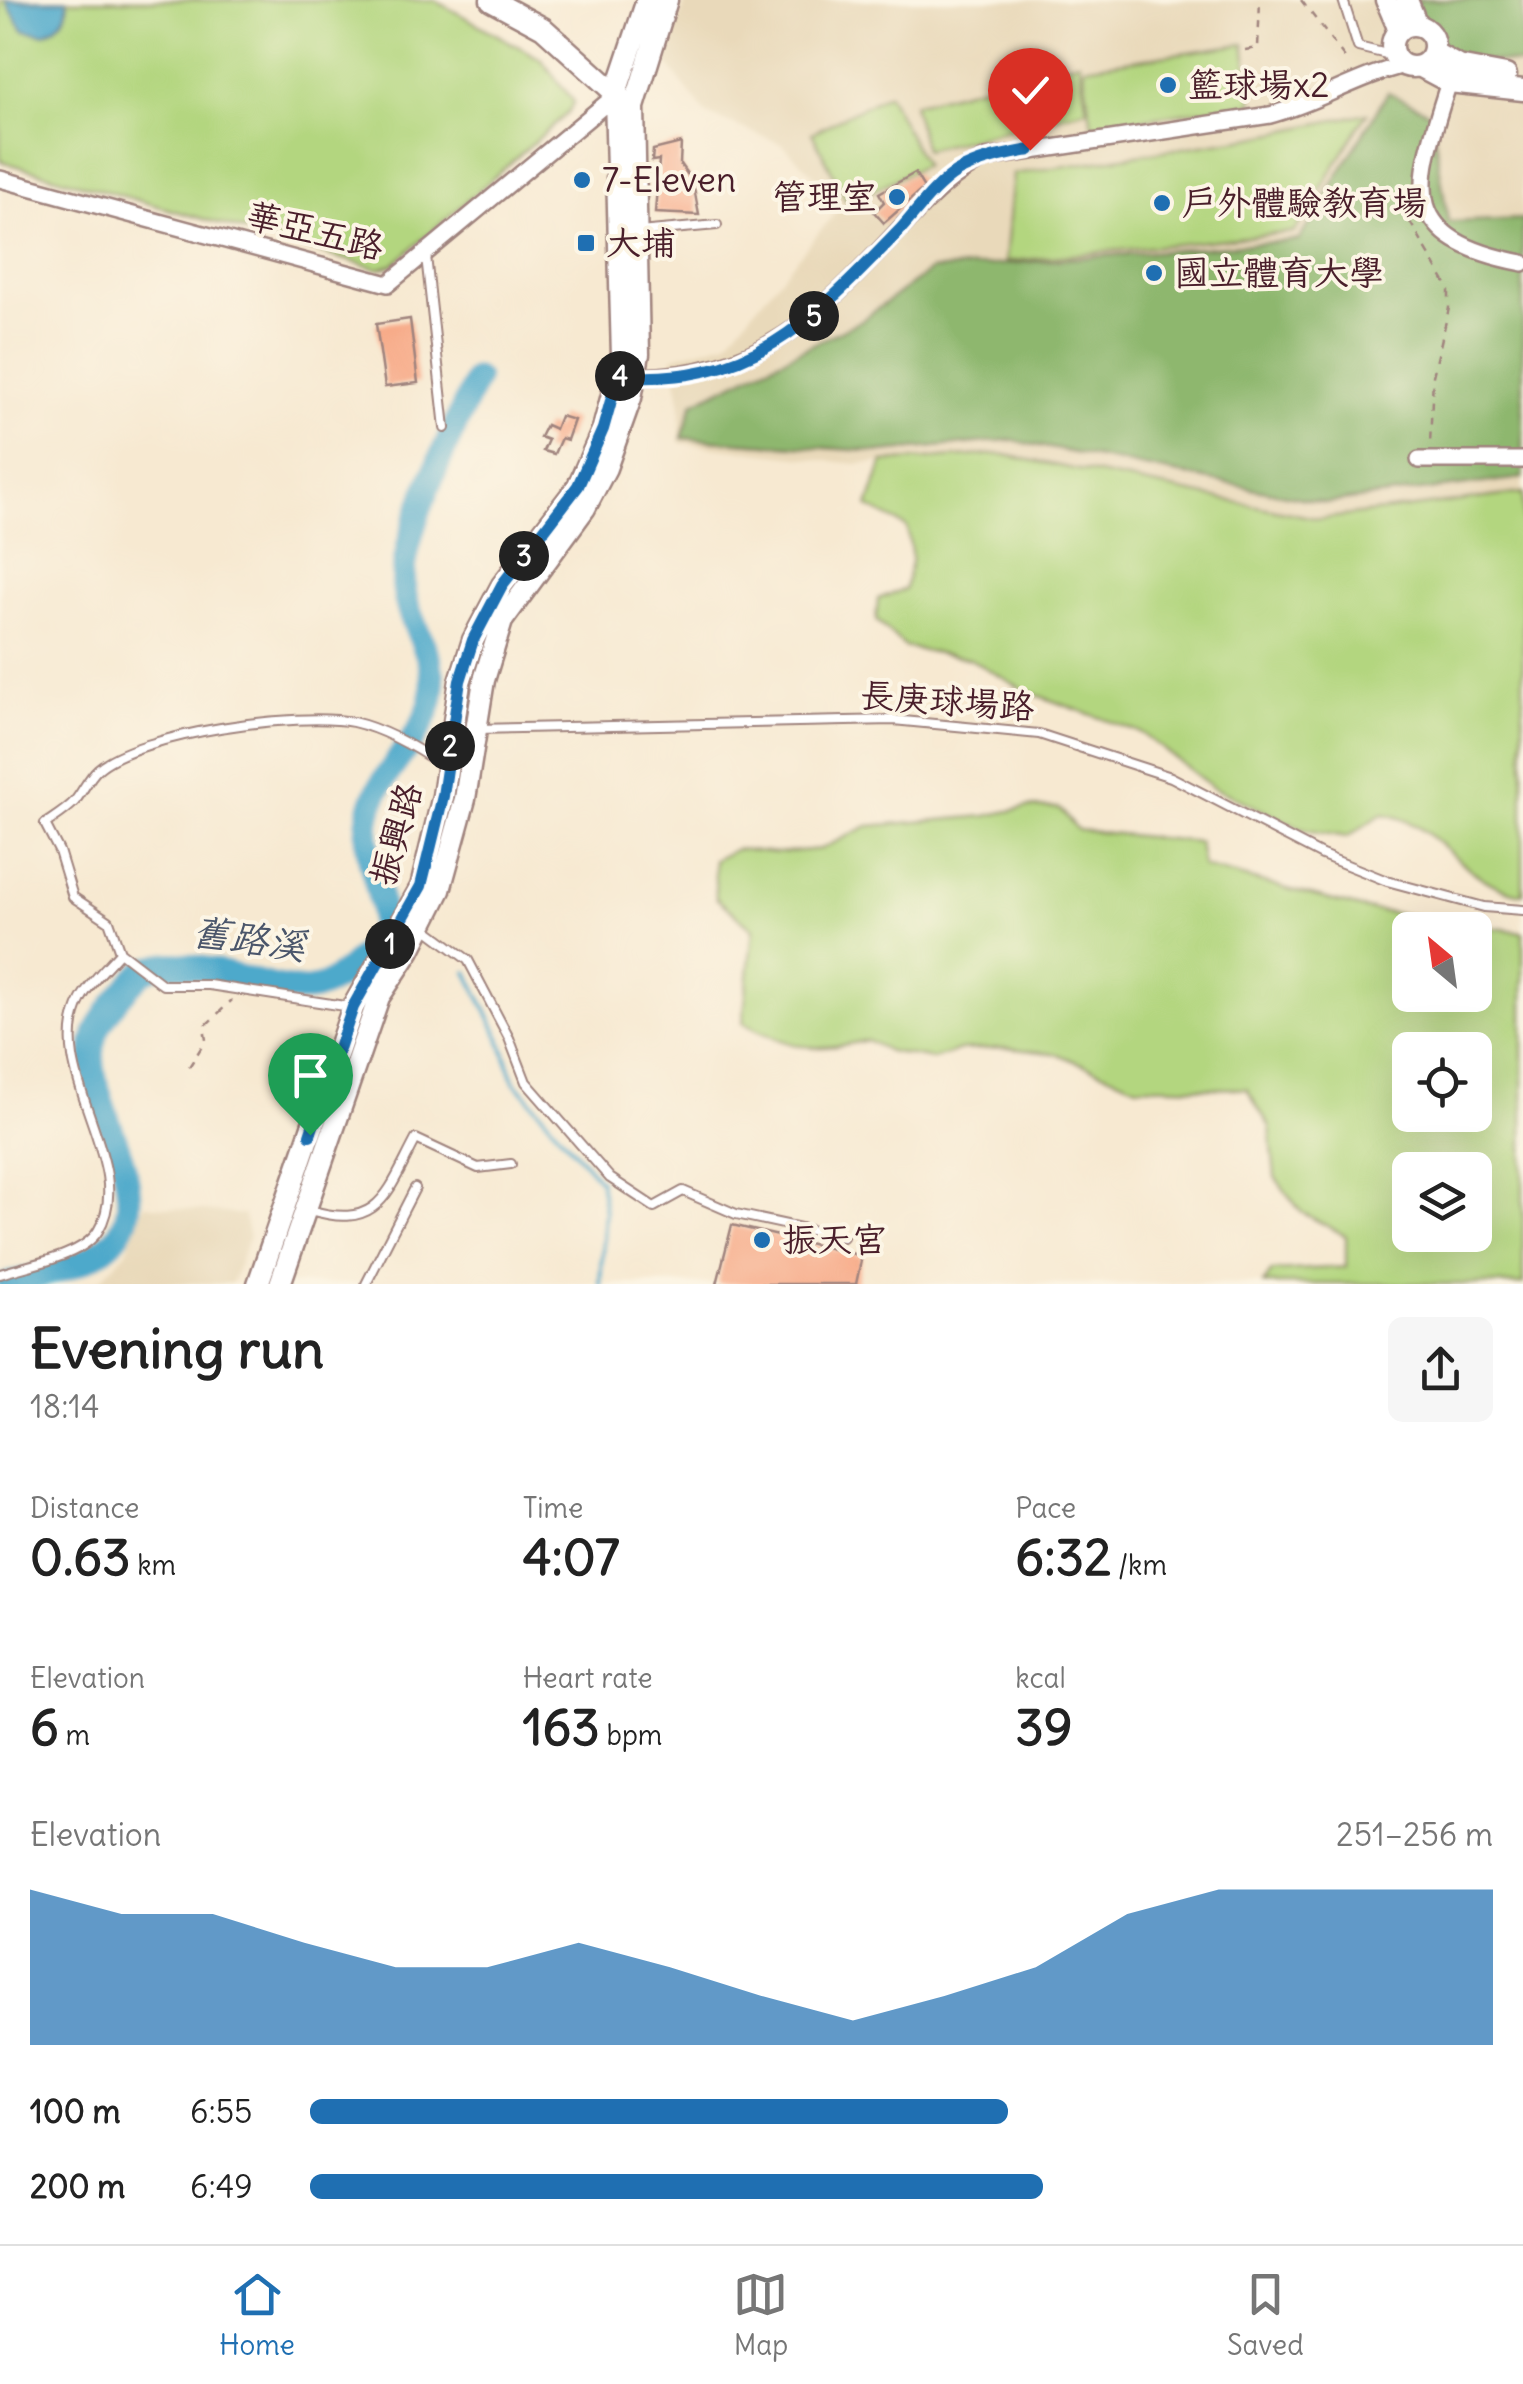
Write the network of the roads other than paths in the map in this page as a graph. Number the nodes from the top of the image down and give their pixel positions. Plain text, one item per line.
1 (491, 0) edge
2 (647, 0) edge
3 (667, 0) edge
4 (1344, 0) edge
5 (1386, 0) edge
6 (1408, 0) edge
7 (1408, 28) junction
8 (1413, 60) junction
9 (1523, 76) edge
10 (1450, 82) junction
11 (1523, 90) edge
12 (615, 96) junction
13 (634, 107) junction
14 (0, 179) edge
15 (717, 225) dead end
16 (635, 232) junction
17 (426, 256) junction
18 (1523, 263) edge
19 (627, 377) junction
20 (446, 428) dead end
21 (1424, 460) road end
22 (1523, 460) edge
23 (453, 726) junction
24 (478, 729) junction
25 (447, 768) junction
26 (1523, 910) edge
27 (414, 920) junction
28 (120, 952) junction
29 (353, 1007) junction
30 (375, 1007) junction
31 (511, 1164) dead end
32 (415, 1188) dead end
33 (306, 1209) junction
34 (843, 1237) dead end
35 (0, 1274) edge
36 (258, 1284) edge
37 (280, 1284) edge
38 (366, 1284) edge

1 - 12 street
2 - 12 street, 振興路
3 - 13 street, 振興路
4 - 8 lane
5 - 7 street
6 - 7 street
7 - 8 street
7 - 8 street
8 - 9 street
8 - 10 street
8 - 19 street
10 - 11 street
10 - 18 street
12 - 13 street
12 - 17 street, 華亞五路
12 - 19 street, 振興路
13 - 16 street, 振興路
14 - 17 street, 華亞五路
15 - 16 lane
16 - 19 street, 振興路
17 - 20 lane
19 - 23 street, 振興路
19 - 24 street, 振興路
21 - 22 street
23 - 24 lane, 長庚球場路
23 - 25 street, 振興路
24 - 26 lane, 長庚球場路
24 - 27 street, 振興路
25 - 27 street, 振興路
25 - 28 lane
27 - 29 street, 振興路
27 - 30 street, 振興路
27 - 34 lane
28 - 29 lane
28 - 35 lane
29 - 30 lane
29 - 36 street, 振興路
30 - 33 street, 振興路
31 - 33 lane
32 - 38 lane
33 - 37 street, 振興路

